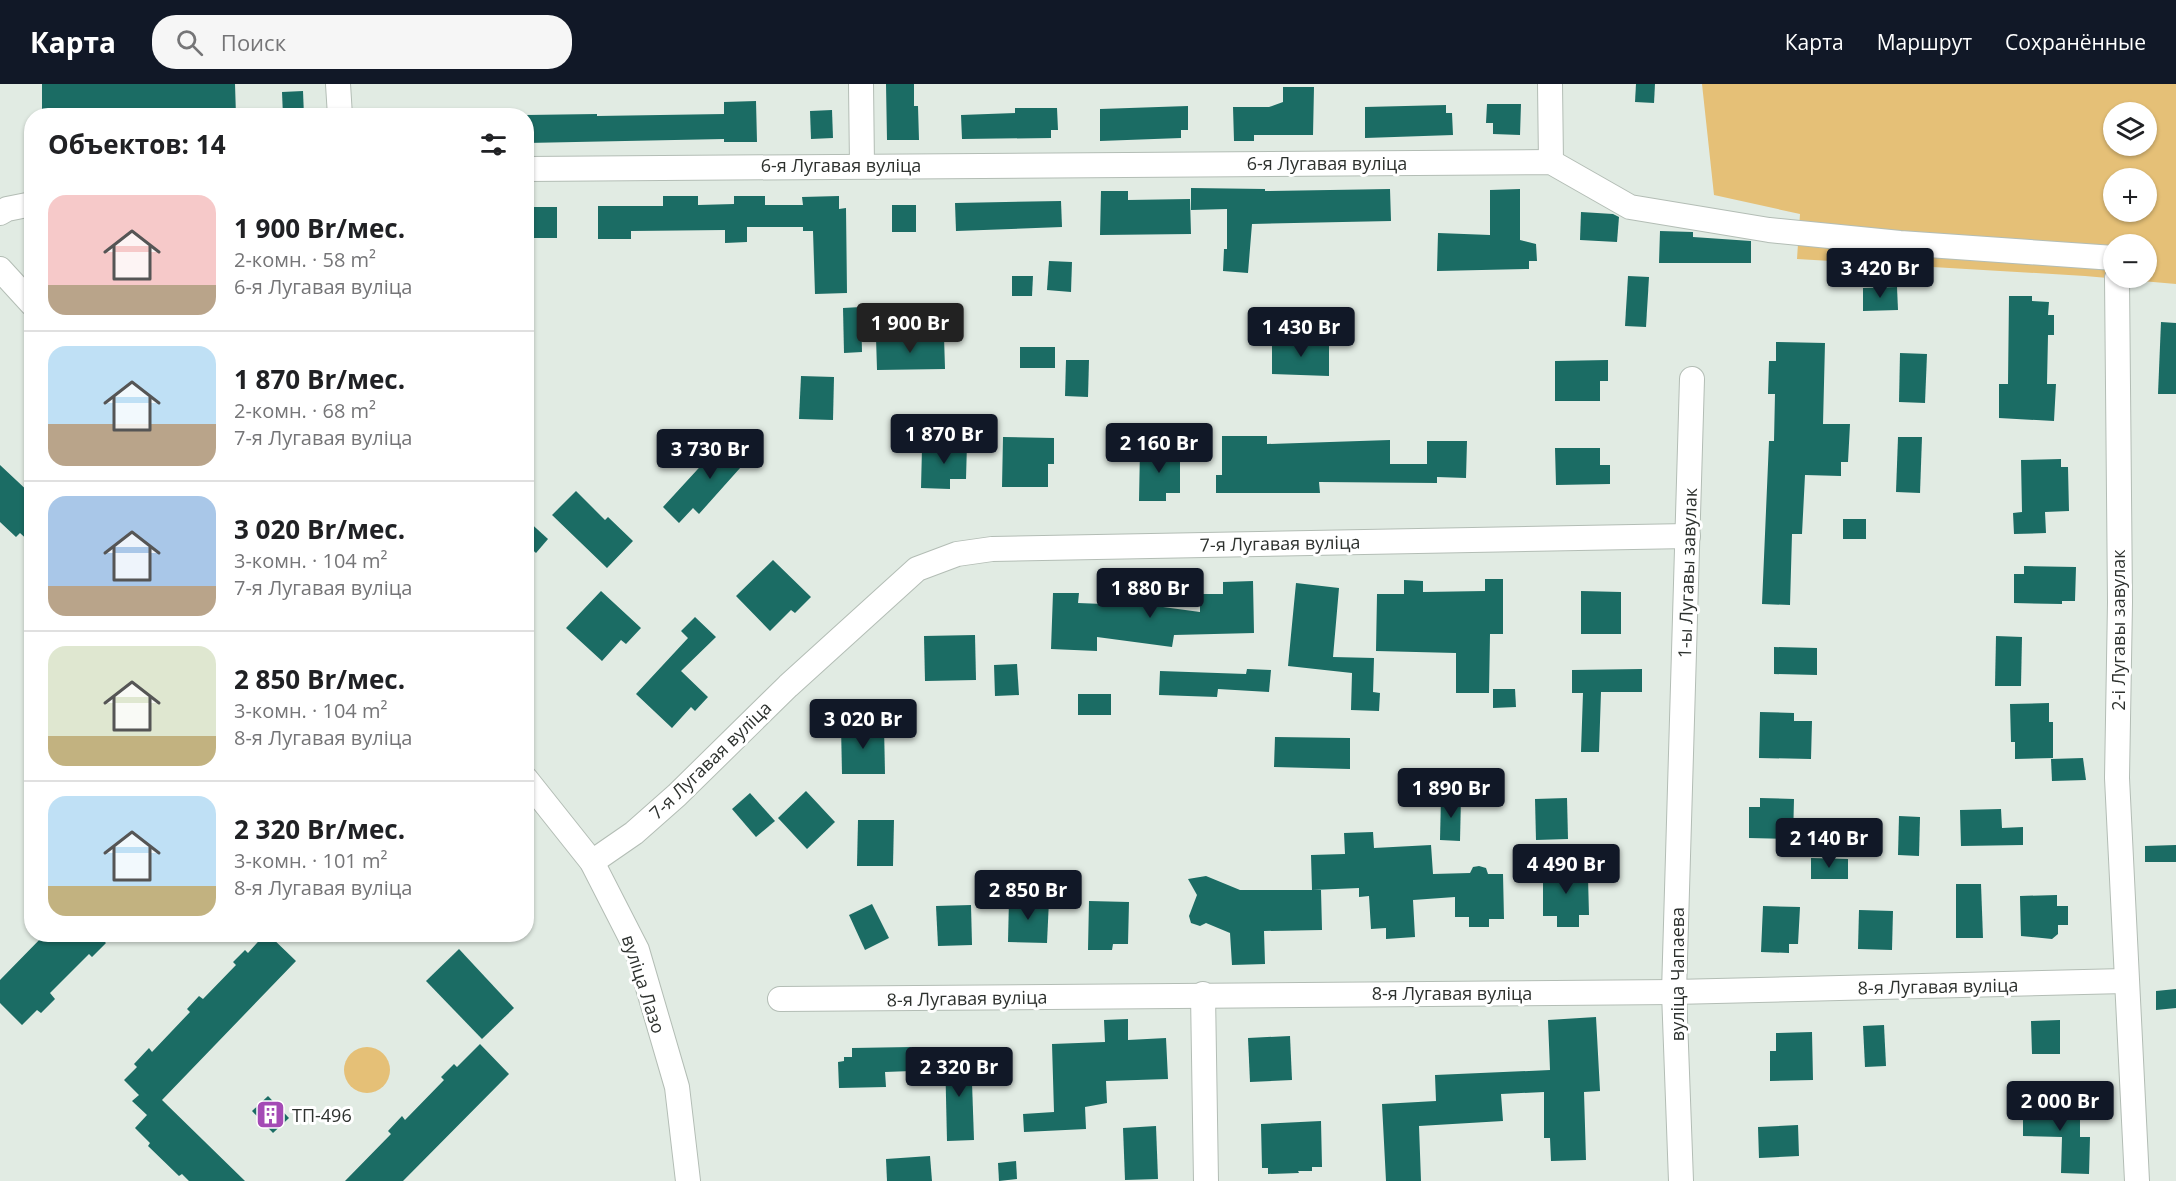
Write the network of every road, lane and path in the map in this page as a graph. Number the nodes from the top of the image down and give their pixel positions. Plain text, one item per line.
1 (338, 84) edge
2 (861, 84) edge
3 (1550, 84) edge
4 (340, 108) edge
5 (1551, 162) junction
6 (862, 165) junction
7 (534, 169) edge
8 (24, 206) edge
9 (0, 213) edge
10 (2103, 257) edge
11 (0, 270) edge
12 (2117, 288) edge
13 (24, 296) edge
14 (1692, 379) dead end
15 (1688, 536) junction
16 (1682, 767) joint
17 (534, 789) edge
18 (592, 862) junction
19 (2125, 981) junction
20 (1674, 992) junction
21 (1203, 994) junction
22 (780, 999) dead end
23 (688, 1181) edge
24 (1206, 1181) edge
25 (1682, 1181) edge
26 (2137, 1181) edge

1 - 4 street
2 - 6 street
3 - 5 street
5 - 6 street, 6-я Лугавая вуліца
5 - 10 street
6 - 7 street, 6-я Лугавая вуліца
8 - 9 street
11 - 13 street
12 - 19 street, 2-і Лугавы завулак
14 - 15 street, 1-ы Лугавы завулак
15 - 16 street, 1-ы Лугавы завулак
15 - 18 street, 7-я Лугавая вуліца
16 - 20 street, вуліца Чапаева
17 - 18 street, вуліца Лазо
18 - 23 street, вуліца Лазо
19 - 20 street, 8-я Лугавая вуліца
19 - 26 street, 2-і Лугавы завулак
20 - 21 street, 8-я Лугавая вуліца
20 - 25 street, вуліца Чапаева
21 - 22 street, 8-я Лугавая вуліца
21 - 24 street

